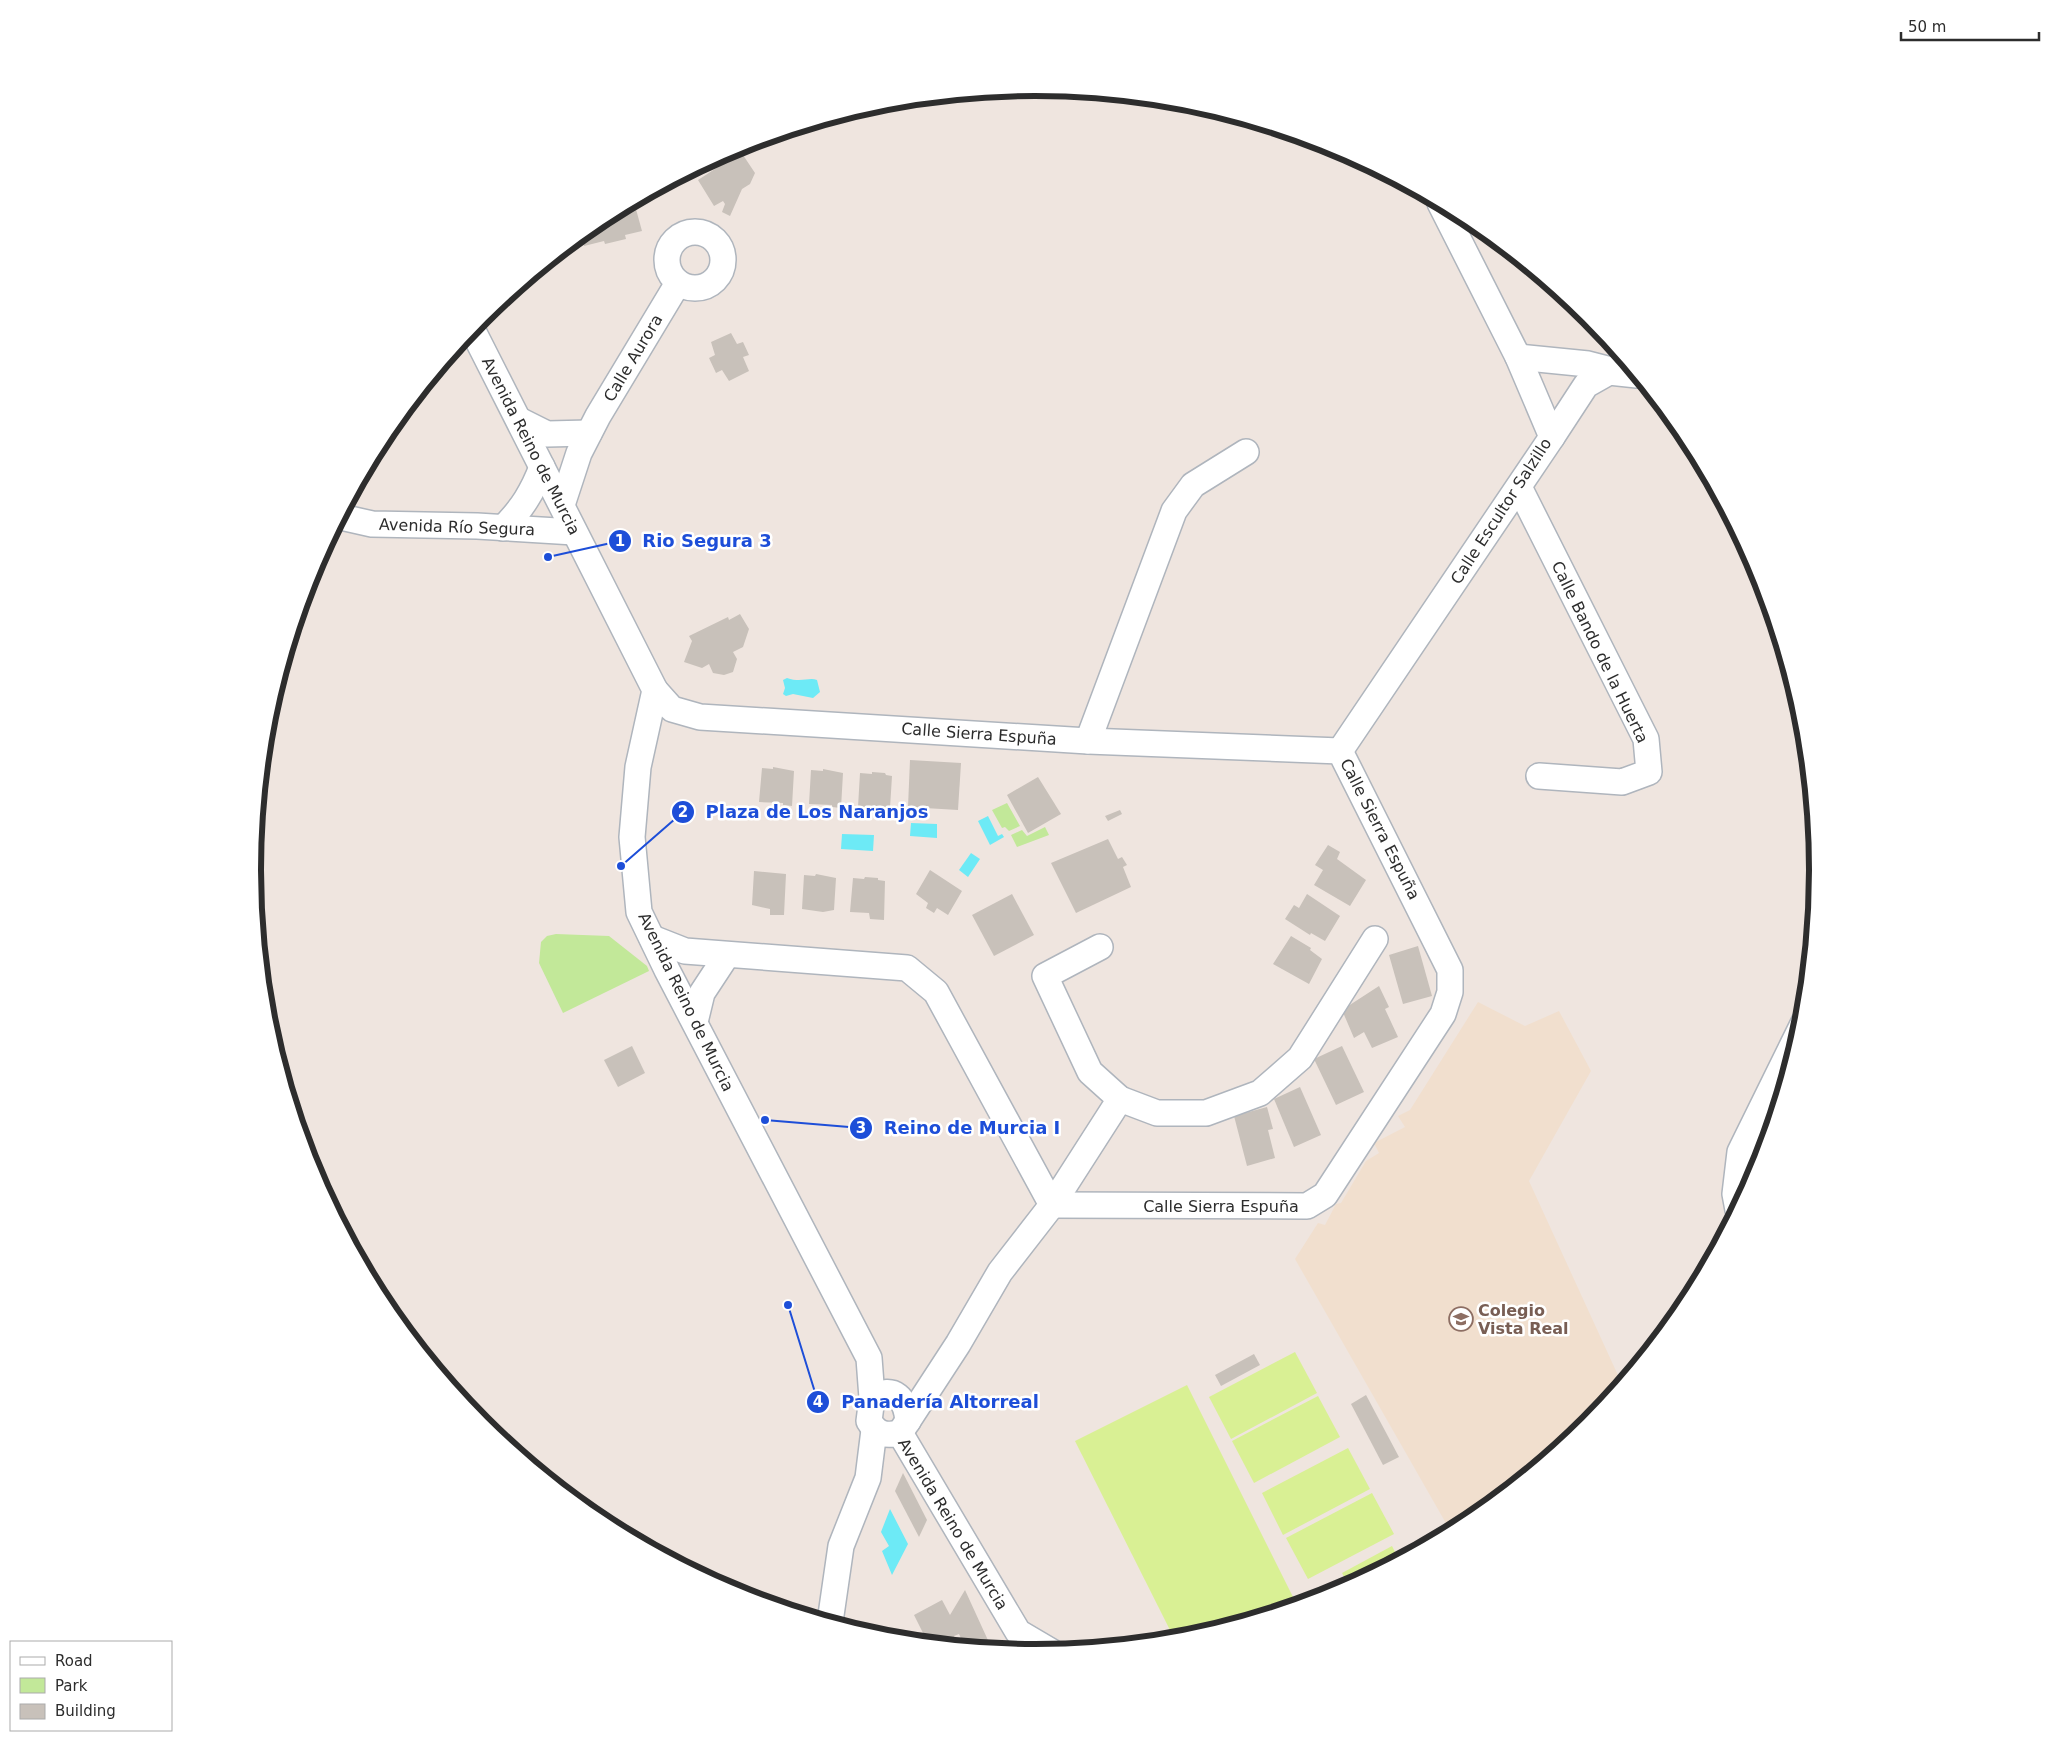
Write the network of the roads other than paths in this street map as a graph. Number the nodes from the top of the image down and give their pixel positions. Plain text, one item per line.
1 (1446, 214) edge
2 (678, 283) dead end
3 (476, 336) edge
4 (1518, 357) junction
5 (1629, 374) edge
6 (519, 420) junction
7 (589, 433) junction
8 (1552, 437) junction
9 (1246, 452) dead end
10 (542, 467) junction
11 (1519, 487) junction
12 (562, 505) junction
13 (346, 518) edge
14 (503, 528) junction
15 (574, 532) junction
16 (655, 690) junction
17 (1088, 741) junction
18 (1340, 751) junction
19 (1539, 776) dead end
20 (652, 938) junction
21 (1375, 939) dead end
22 (1100, 947) dead end
23 (727, 955) junction
24 (694, 1022) junction
25 (1786, 1058) edge
26 (1120, 1099) junction
27 (1736, 1200) edge
28 (1052, 1205) junction
29 (881, 1395) junction
30 (904, 1427) junction
31 (874, 1430) junction
32 (831, 1617) edge
33 (1040, 1645) edge

1 - 4 street, Calle Escultor Salzillo
2 - 7 street, Calle Aurora
3 - 6 street, Avenida Reino de Murcia
4 - 5 street
4 - 8 street, Calle Escultor Salzillo
5 - 8 street
6 - 7 street
6 - 10 street, Avenida Reino de Murcia
7 - 12 street, Calle Aurora
8 - 11 street, Calle Escultor Salzillo
9 - 17 street
10 - 12 street, Avenida Reino de Murcia
10 - 14 street
11 - 18 street, Calle Escultor Salzillo
11 - 19 street, Calle Bando de la Huerta
12 - 15 street, Avenida Reino de Murcia
13 - 14 street, Avenida Río Segura
14 - 15 street, Avenida Río Segura
15 - 16 street, Avenida Reino de Murcia
16 - 17 street, Calle Sierra Espuña
16 - 20 street, Avenida Reino de Murcia
17 - 18 street, Calle Sierra Espuña
18 - 28 street, Calle Sierra Espuña
20 - 23 street
20 - 24 street, Avenida Reino de Murcia
21 - 26 street
22 - 26 street
23 - 24 street
23 - 28 street
24 - 29 street, Avenida Reino de Murcia
25 - 27 street
26 - 28 street
28 - 30 street
29 - 30 street, Avenida Reino de Murcia
29 - 31 street, Avenida Reino de Murcia
30 - 31 street, Avenida Reino de Murcia
30 - 33 street, Avenida Reino de Murcia
31 - 32 street

